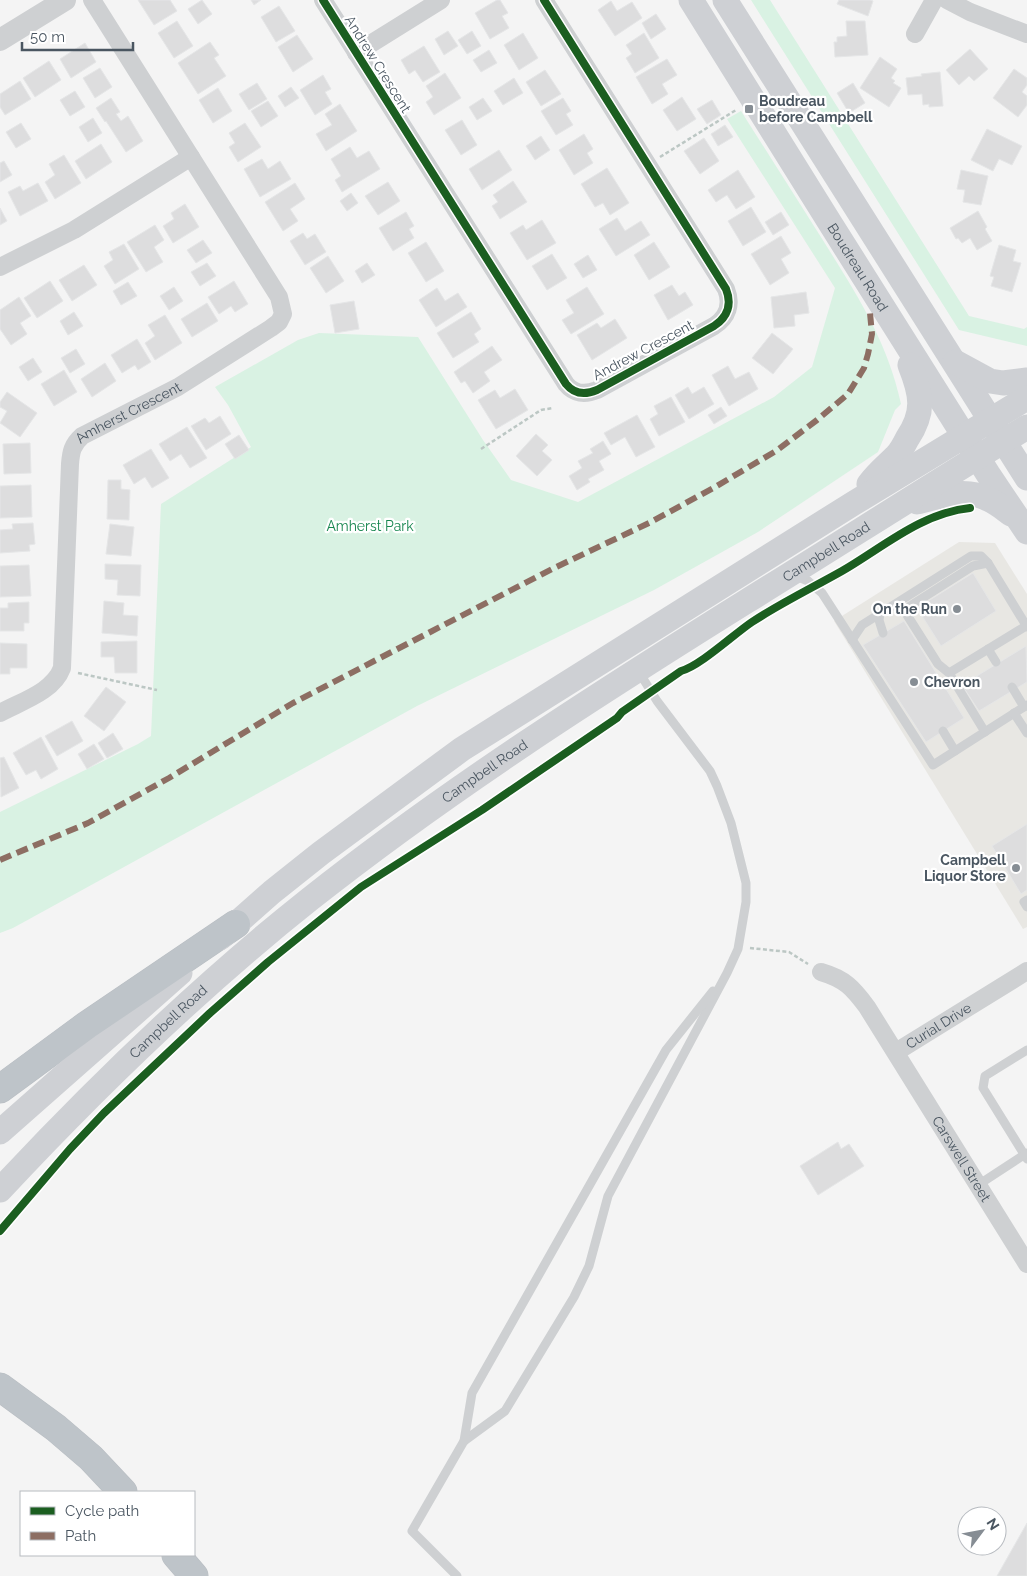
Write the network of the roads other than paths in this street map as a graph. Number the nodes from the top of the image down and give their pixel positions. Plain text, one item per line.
1 (65, 0) edge
2 (92, 0) edge
3 (323, 0) edge
4 (441, 0) edge
5 (544, 0) edge
6 (691, 0) edge
7 (725, 0) edge
8 (934, 0) edge
9 (947, 0) edge
10 (914, 34) dead end
11 (1027, 34) edge
12 (0, 40) edge
13 (356, 53) junction
14 (191, 157) junction
15 (0, 267) edge
16 (896, 328) junction
17 (953, 362) junction
18 (1027, 380) edge
19 (1027, 398) edge
20 (990, 420) junction
21 (1027, 427) edge
22 (964, 436) junction
23 (1004, 441) junction
24 (978, 458) junction
25 (1027, 478) edge
26 (854, 503) junction
27 (896, 508) junction
28 (1023, 526) edge
29 (988, 563) junction
30 (791, 574) junction
31 (880, 614) junction
32 (1027, 627) edge
33 (884, 633) dead end
34 (852, 640) junction
35 (624, 648) junction
36 (988, 649) junction
37 (996, 662) dead end
38 (638, 670) junction
39 (949, 673) junction
40 (1012, 687) dead end
41 (1026, 706) edge
42 (0, 713) edge
43 (1014, 713) junction
44 (943, 731) dead end
45 (984, 732) junction
46 (1027, 733) edge
47 (955, 750) junction
48 (1027, 900) edge
49 (1027, 907) edge
50 (236, 924) junction
51 (1027, 971) edge
52 (821, 972) road end
53 (727, 973) junction
54 (1027, 1050) edge
55 (896, 1052) junction
56 (0, 1089) edge
57 (0, 1132) edge
58 (1026, 1156) edge
59 (978, 1185) junction
60 (0, 1190) edge
61 (1027, 1264) edge
62 (5, 1392) edge
63 (464, 1441) junction
64 (122, 1491) edge
65 (177, 1556) edge
66 (194, 1576) edge
67 (457, 1576) edge

1 - 12 street
2 - 14 street, Amherst Crescent
3 - 13 street, Andrew Crescent
4 - 13 street, Andrew Crescent
5 - 13 street, Andrew Crescent
6 - 16 main road, Boudreau Road
7 - 17 main road
8 - 10 street
9 - 11 street
14 - 15 street
14 - 42 street, Amherst Crescent
16 - 22 main road, Boudreau Road
16 - 26 main road
17 - 18 main road
17 - 20 main road
19 - 20 main road, Campbell Road
20 - 22 main road, Campbell Road
20 - 23 main road
21 - 23 main road, Campbell Road
22 - 24 main road, Boudreau Road
22 - 26 main road, Campbell Road
23 - 24 main road, Campbell Road
23 - 25 main road
24 - 27 main road, Campbell Road
24 - 28 main road, Boudreau Road
26 - 35 main road, Campbell Road
27 - 28 main road
27 - 30 main road, Campbell Road
29 - 31 lane
29 - 32 lane
29 - 39 lane
30 - 34 lane
30 - 38 main road, Campbell Road
31 - 33 lane
31 - 34 lane
32 - 36 lane
34 - 47 lane
35 - 38 street
35 - 50 main road, Campbell Road
36 - 37 lane
36 - 39 lane
38 - 53 lane
38 - 60 main road, Campbell Road
39 - 45 lane
40 - 41 lane
41 - 43 lane
43 - 45 lane
43 - 46 lane
44 - 47 lane
45 - 47 lane
48 - 49 lane
50 - 56 highway
50 - 57 main road, Campbell Road
51 - 55 street, Curial Drive
52 - 55 street, Curial Drive
53 - 63 lane
53 - 63 lane
54 - 58 lane
55 - 59 street, Carswell Street
58 - 59 lane
59 - 61 street, Carswell Street
62 - 64 highway
63 - 67 lane
65 - 66 highway

